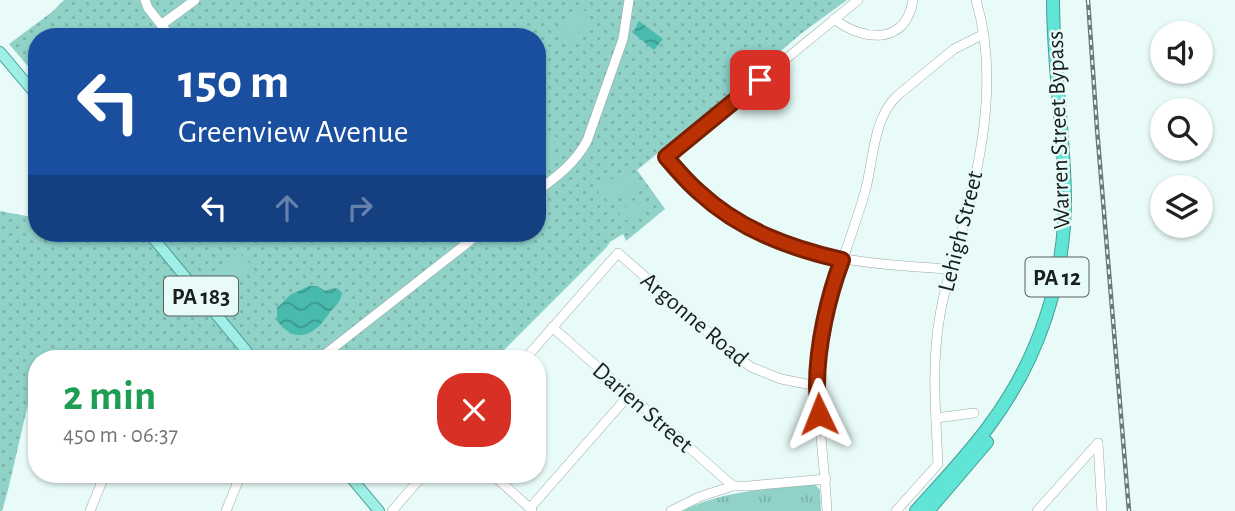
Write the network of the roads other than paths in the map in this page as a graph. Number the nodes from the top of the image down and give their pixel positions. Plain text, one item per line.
1 (145, 0) edge
2 (195, 0) edge
3 (629, 0) edge
4 (858, 0) edge
5 (913, 0) edge
6 (976, 0) edge
7 (1053, 0) edge
8 (1062, 0) edge
9 (834, 19) junction
10 (161, 25) junction
11 (164, 28) edge
12 (984, 34) junction
13 (0, 53) edge
14 (28, 86) edge
15 (546, 184) edge
16 (156, 242) edge
17 (468, 242) edge
18 (842, 260) junction
19 (950, 269) junction
20 (552, 327) junction
21 (246, 350) edge
22 (330, 350) edge
23 (533, 350) edge
24 (817, 386) junction
25 (629, 395) junction
26 (974, 413) dead end
27 (936, 418) junction
28 (825, 479) junction
29 (102, 483) edge
30 (238, 483) edge
31 (356, 483) edge
32 (416, 483) edge
33 (502, 483) edge
34 (733, 486) junction
35 (532, 509) edge
36 (90, 511) edge
37 (226, 511) edge
38 (379, 511) edge
39 (392, 511) edge
40 (671, 511) edge
41 (827, 511) edge
42 (896, 511) edge
43 (916, 511) edge
44 (928, 511) edge
45 (1037, 511) edge
46 (1102, 511) edge

1 - 10 street
2 - 10 street
3 - 15 street
4 - 9 street
5 - 9 street
6 - 12 street, Lehigh Street
7 - 43 highway, Warren Street Bypass / PA 12
8 - 44 highway, Warren Street Bypass / PA 12
9 - 18 street
10 - 11 street
12 - 18 street
12 - 19 street, Lehigh Street
13 - 14 main road
16 - 21 main road, PA 183
17 - 22 street
18 - 19 street
18 - 24 street
19 - 27 street, Lehigh Street
20 - 23 street
20 - 24 street, Argonne Road
20 - 25 street, Darien Street
24 - 28 street
25 - 34 street, Darien Street
25 - 35 street
26 - 27 street
27 - 42 street, Lehigh Street
28 - 34 street
28 - 41 street
29 - 36 street
30 - 37 street
31 - 38 main road
32 - 39 street
33 - 35 street
34 - 40 street
45 - 46 street

